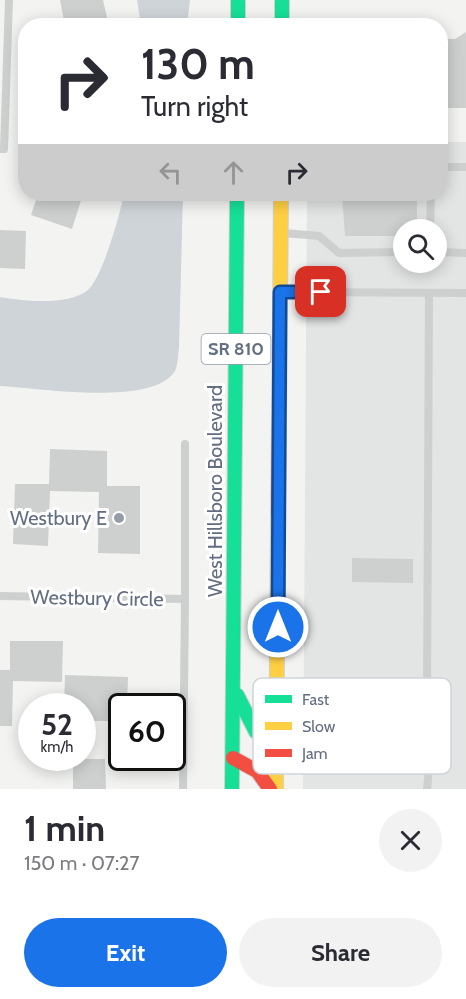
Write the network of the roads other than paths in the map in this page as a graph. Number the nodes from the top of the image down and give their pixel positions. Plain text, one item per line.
1 (9, 0) edge
2 (238, 0) edge
3 (282, 0) edge
4 (238, 18) edge
5 (282, 18) edge
6 (0, 149) edge
7 (448, 166) edge
8 (466, 167) edge
9 (237, 201) edge
10 (280, 201) edge
11 (431, 201) edge
12 (430, 219) edge
13 (280, 233) junction
14 (393, 252) edge
15 (447, 252) edge
16 (466, 253) edge
17 (280, 292) junction
18 (429, 293) junction
19 (466, 293) edge
20 (185, 444) dead end
21 (0, 596) edge
22 (185, 599) junction
23 (277, 678) edge
24 (427, 678) edge
25 (233, 688) junction
26 (253, 732) edge
27 (233, 758) junction
28 (253, 769) edge
29 (259, 774) edge
30 (429, 774) edge
31 (183, 789) edge
32 (232, 789) edge
33 (270, 789) edge
34 (428, 789) edge

1 - 6 lane
2 - 4 main road
3 - 5 main road
7 - 8 lane
9 - 25 main road, West Hillsboro Boulevard / SR 810
10 - 13 main road, SR 810
11 - 12 lane
13 - 14 lane
13 - 17 main road, SR 810
15 - 16 lane
17 - 18 lane
17 - 23 main road, SR 810
18 - 19 lane
18 - 24 lane
20 - 22 lane
21 - 22 lane, Westbury Circle
22 - 31 lane, Westbury Circle
25 - 26 main road
25 - 27 main road, West Hillsboro Boulevard / SR 810
27 - 28 main road
27 - 32 main road, West Hillsboro Boulevard / SR 810
29 - 33 main road
30 - 34 lane

